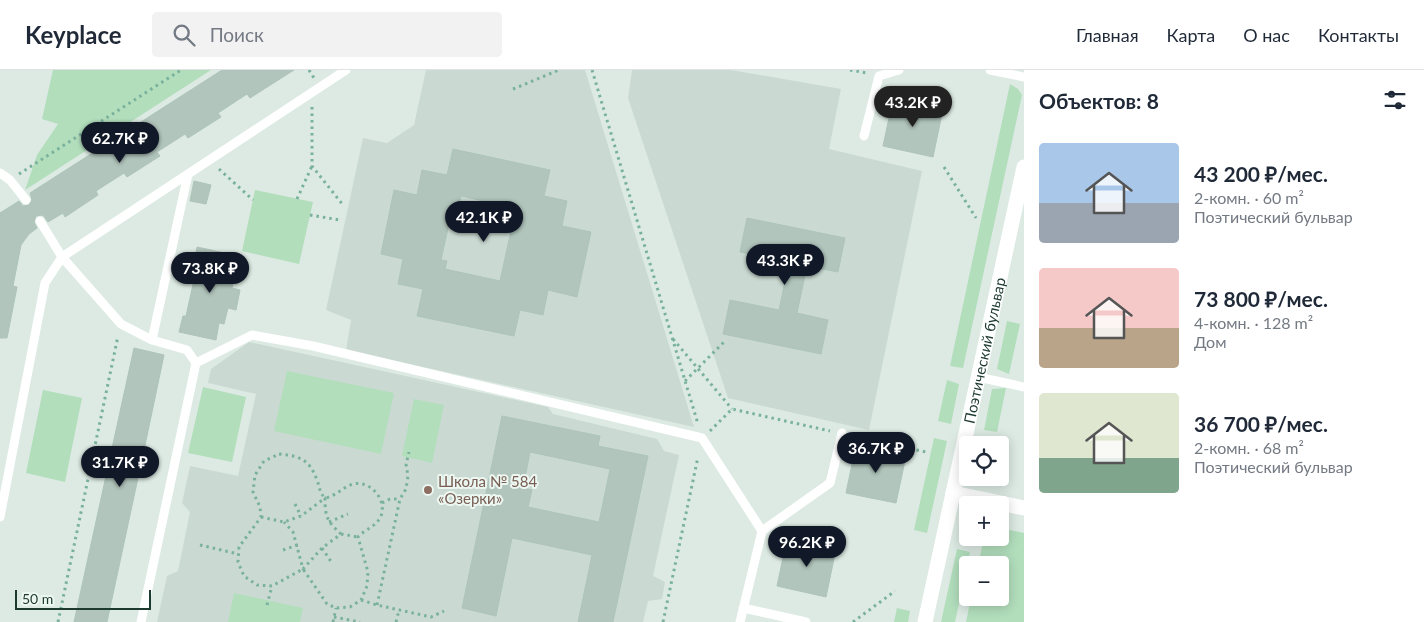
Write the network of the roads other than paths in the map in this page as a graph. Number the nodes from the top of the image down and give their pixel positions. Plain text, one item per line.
1 (346, 70) edge
2 (899, 70) edge
3 (990, 70) edge
4 (1024, 77) edge
5 (864, 136) dead end
6 (1024, 167) edge
7 (0, 173) edge
8 (188, 174) junction
9 (26, 200) dead end
10 (40, 221) dead end
11 (62, 257) junction
12 (152, 340) junction
13 (196, 363) junction
14 (978, 377) junction
15 (1024, 387) edge
16 (842, 433) road end
17 (953, 492) junction
18 (1024, 508) edge
19 (0, 517) edge
20 (762, 531) junction
21 (743, 608) junction
22 (141, 622) edge
23 (740, 622) edge
24 (802, 622) edge
25 (925, 622) edge

1 - 8 lane
2 - 5 lane
3 - 4 lane
6 - 14 street, Поэтический бульвар
7 - 9 lane
8 - 11 lane
8 - 12 lane
10 - 11 lane
11 - 12 lane
11 - 19 lane
12 - 13 lane
13 - 20 lane
13 - 22 lane
14 - 15 lane
14 - 17 street, Поэтический бульвар
16 - 20 lane
17 - 18 street
17 - 25 street, Поэтический бульвар
20 - 21 lane
21 - 23 lane
21 - 24 lane

